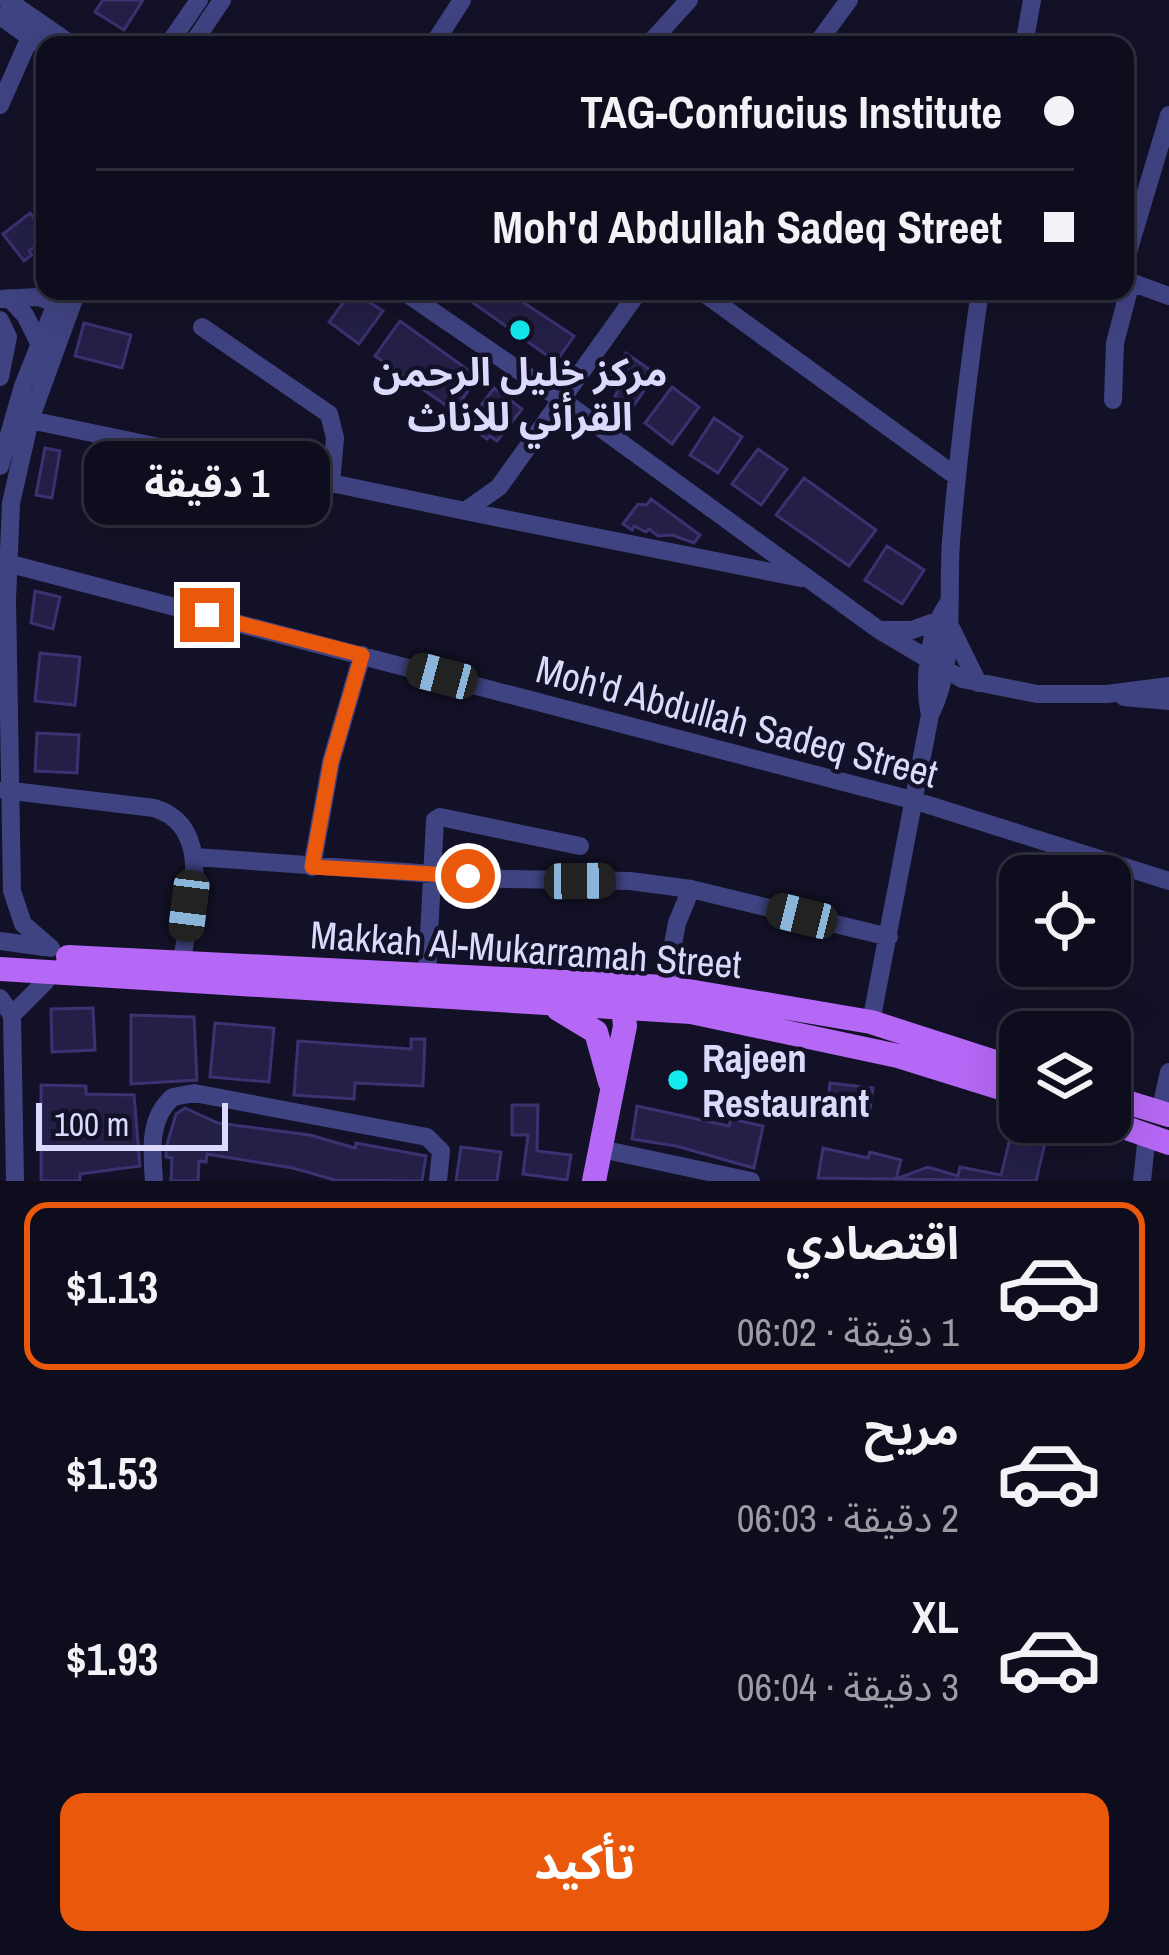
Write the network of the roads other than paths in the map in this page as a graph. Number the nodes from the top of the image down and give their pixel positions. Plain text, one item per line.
1 (7, 0) edge
2 (199, 0) edge
3 (222, 0) edge
4 (462, 0) edge
5 (689, 0) edge
6 (849, 0) edge
7 (1032, 0) edge
8 (0, 16) edge
9 (180, 26) junction
10 (59, 36) edge
11 (168, 36) edge
12 (174, 36) edge
13 (198, 36) edge
14 (439, 36) edge
15 (656, 36) edge
16 (823, 36) edge
17 (1026, 36) edge
18 (36, 41) edge
19 (36, 43) edge
20 (2, 94) edge
21 (1169, 116) edge
22 (1134, 232) edge
23 (1134, 283) edge
24 (1169, 296) edge
25 (36, 297) edge
26 (5, 298) edge
27 (57, 300) edge
28 (74, 300) edge
29 (416, 300) edge
30 (634, 300) edge
31 (712, 300) edge
32 (979, 300) edge
33 (1124, 300) edge
34 (0, 320) edge
35 (202, 327) dead end
36 (39, 343) junction
37 (0, 377) edge
38 (562, 400) junction
39 (1113, 400) dead end
40 (30, 420) junction
41 (0, 466) edge
42 (957, 477) junction
43 (332, 485) junction
44 (465, 511) junction
45 (7, 563) junction
46 (807, 579) junction
47 (945, 617) junction
48 (879, 630) junction
49 (362, 655) junction
50 (938, 665) junction
51 (978, 683) junction
52 (1169, 686) edge
53 (1107, 694) junction
54 (1169, 701) edge
55 (6, 790) edge
56 (916, 801) junction
57 (580, 846) dead end
58 (195, 857) junction
59 (312, 867) junction
60 (433, 874) junction
61 (1169, 881) edge
62 (691, 890) junction
63 (890, 937) junction
64 (0, 941) edge
65 (51, 948) junction
66 (0, 954) edge
67 (182, 961) junction
68 (91, 967) junction
69 (0, 969) edge
70 (427, 973) junction
71 (0, 980) edge
72 (46, 981) junction
73 (665, 987) junction
74 (621, 995) junction
75 (0, 998) edge
76 (550, 1005) junction
77 (692, 1012) junction
78 (12, 1015) junction
79 (871, 1022) junction
80 (999, 1063) edge
81 (1169, 1072) edge
82 (611, 1084) junction
83 (999, 1088) edge
84 (1131, 1103) edge
85 (1165, 1114) edge
86 (1158, 1139) edge
87 (601, 1149) junction
88 (15, 1181) edge
89 (154, 1181) edge
90 (438, 1181) edge
91 (594, 1181) edge
92 (749, 1181) edge
93 (1142, 1181) edge

1 - 10 street
2 - 9 street
3 - 13 street
4 - 14 street
5 - 15 street
6 - 16 street
7 - 17 street
8 - 18 street
9 - 11 street
9 - 12 street
19 - 20 street
21 - 22 street
23 - 24 street
25 - 26 street
26 - 36 street
27 - 36 street
28 - 40 street
29 - 38 street
30 - 38 street
31 - 42 street
32 - 42 street
33 - 39 street
34 - 37 street
35 - 43 street
36 - 41 street
38 - 44 street
38 - 46 street
40 - 43 street
40 - 45 street
42 - 47 street
43 - 44 street
44 - 46 street
45 - 49 street, Moh'd Abdullah Sadeq Street
45 - 55 street
46 - 48 street
47 - 48 street
47 - 50 street
47 - 51 street
48 - 50 street
49 - 56 street, Moh'd Abdullah Sadeq Street
49 - 59 street
50 - 51 street
50 - 56 street
51 - 53 street
52 - 53 street
53 - 54 street
55 - 58 street
55 - 65 street
56 - 61 street, Moh'd Abdullah Sadeq Street
56 - 63 street
57 - 60 street
58 - 59 street
58 - 67 street
59 - 60 street
60 - 62 street
60 - 70 street
62 - 63 street
62 - 73 street
63 - 79 street
64 - 65 street, Makkah Al-Mukarramah Street
65 - 68 street, Makkah Al-Mukarramah Street
66 - 68 main road, Makkah Al-Mukarramah Street
67 - 68 main road, Makkah Al-Mukarramah Street
67 - 70 main road, Makkah Al-Mukarramah Street
68 - 69 main road, Makkah Al-Mukarramah Street
68 - 72 street, Makkah Al-Mukarramah Street
68 - 76 main road, Makkah Al-Mukarramah Street
70 - 74 main road, Makkah Al-Mukarramah Street
71 - 72 street, Makkah Al-Mukarramah Street
72 - 78 street
73 - 74 main road, Makkah Al-Mukarramah Street
73 - 79 main road, Makkah Al-Mukarramah Street
74 - 76 main road, Makkah Al-Mukarramah Street
74 - 77 main road, Makkah Al-Mukarramah Street
74 - 82 main road
75 - 78 street
76 - 82 main road
77 - 82 main road
77 - 83 main road, Makkah Al-Mukarramah Street
78 - 88 street
79 - 80 main road, Makkah Al-Mukarramah Street
81 - 85 street
82 - 87 main road
84 - 85 main road
86 - 93 street
87 - 91 main road
87 - 92 street
89 - 90 street

